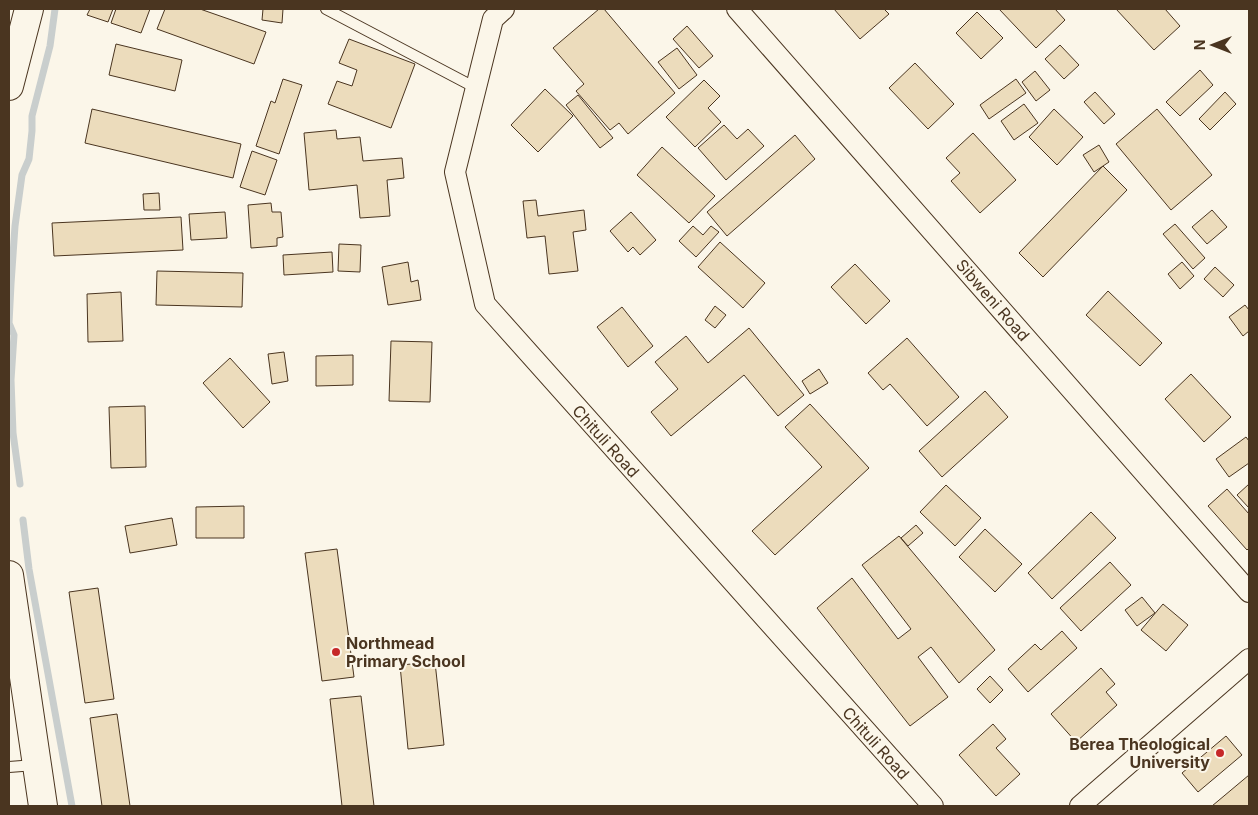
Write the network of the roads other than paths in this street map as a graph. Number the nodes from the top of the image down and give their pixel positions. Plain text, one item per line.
1 (29, 9) edge
2 (326, 9) edge
3 (504, 9) edge
4 (737, 9) edge
5 (13, 52) edge
6 (9, 86) edge
7 (476, 88) junction
8 (9, 575) edge
9 (1249, 592) edge
10 (1249, 659) edge
11 (38, 764) junction
12 (9, 767) edge
13 (43, 806) edge
14 (932, 806) edge
15 (1080, 806) edge

1 - 5 main road
2 - 7 lane
3 - 7 street, Chituli Road
4 - 9 street, Sibweni Road
5 - 6 main road
7 - 14 street, Chituli Road
8 - 11 main road
10 - 15 street
11 - 12 lane
11 - 13 main road

